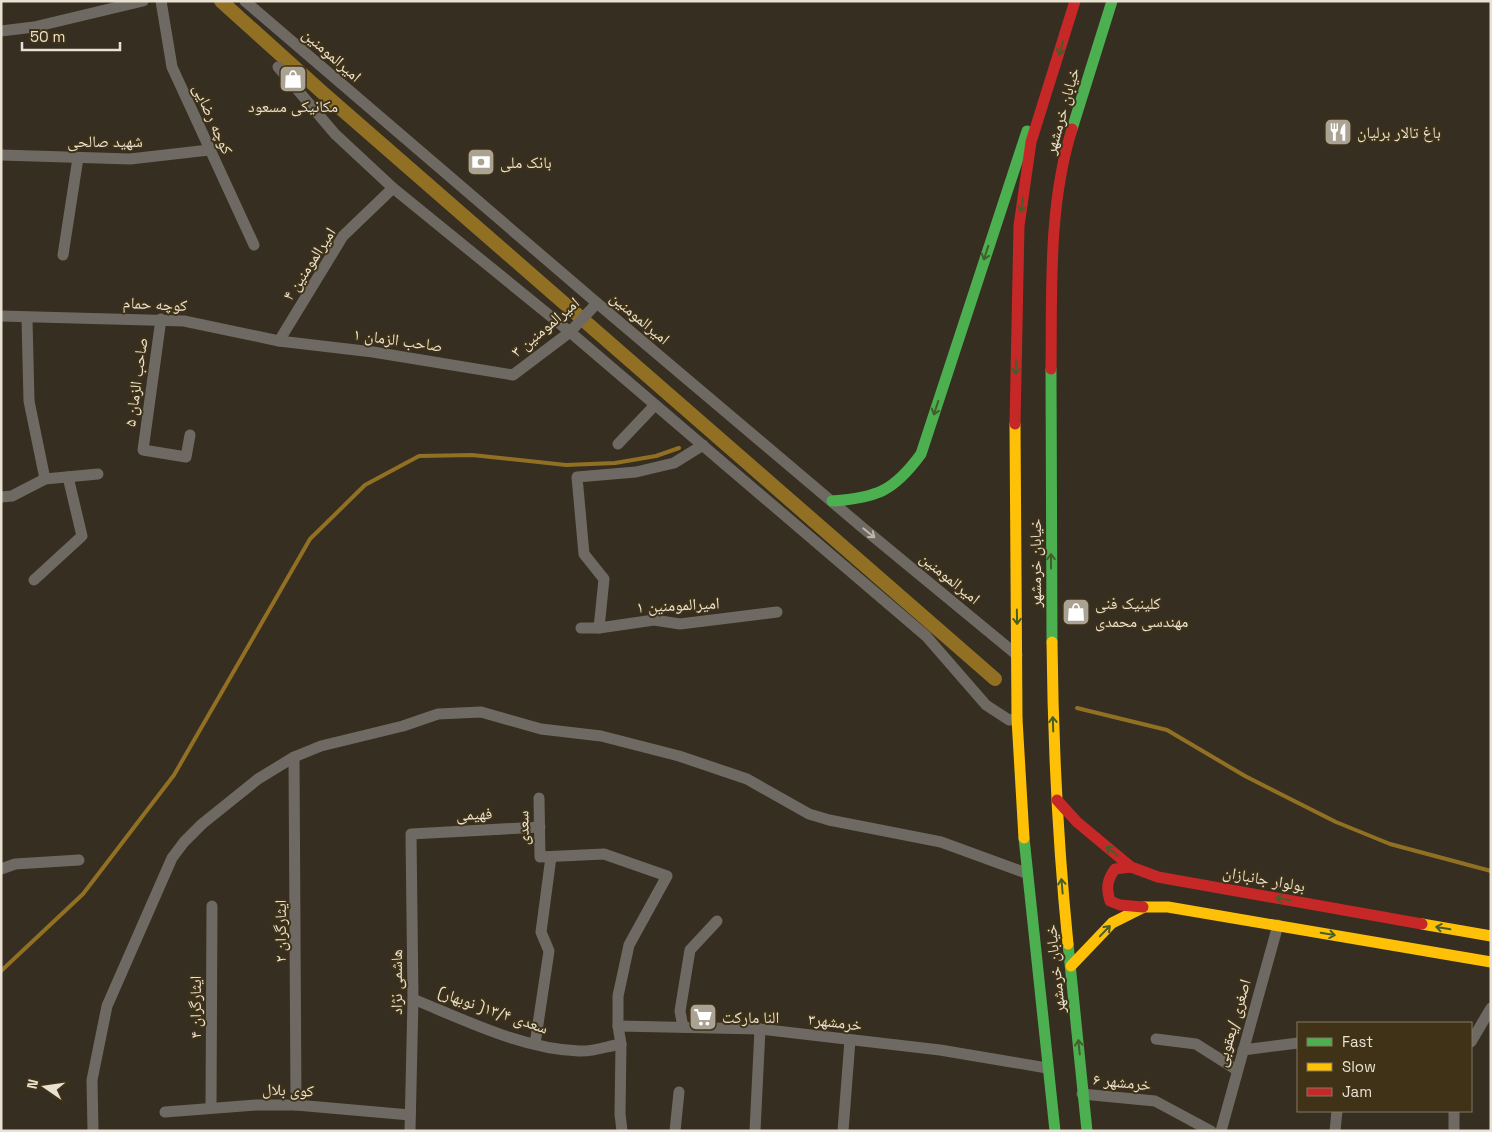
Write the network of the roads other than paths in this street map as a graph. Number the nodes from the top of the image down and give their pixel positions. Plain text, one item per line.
1 (143, 1) edge
2 (161, 1) edge
3 (246, 1) edge
4 (1075, 1) edge
5 (1112, 1) edge
6 (1, 31) edge
7 (278, 67) dead end
8 (1052, 76) junction
9 (209, 150) junction
10 (1, 155) edge
11 (78, 158) junction
12 (393, 188) junction
13 (254, 245) dead end
14 (63, 255) dead end
15 (597, 303) junction
16 (1, 316) edge
17 (27, 318) junction
18 (161, 319) junction
19 (570, 332) junction
20 (279, 341) junction
21 (513, 375) joint
22 (655, 406) junction
23 (190, 435) dead end
24 (618, 444) dead end
25 (703, 445) junction
26 (98, 474) dead end
27 (68, 477) junction
28 (44, 480) junction
29 (1, 497) edge
30 (832, 501) junction
31 (34, 580) dead end
32 (778, 612) dead end
33 (581, 628) dead end
34 (600, 628) junction
35 (1017, 655) junction
36 (1016, 719) junction
37 (294, 757) junction
38 (539, 798) dead end
39 (1057, 800) junction
40 (540, 827) junction
41 (411, 834) joint
42 (546, 857) junction
43 (78, 860) dead end
44 (1132, 867) junction
45 (1, 869) edge
46 (1026, 873) junction
47 (212, 906) dead end
48 (1144, 907) junction
49 (718, 921) dead end
50 (1278, 925) junction
51 (1491, 936) edge
52 (1491, 962) edge
53 (1071, 966) junction
54 (413, 999) junction
55 (1491, 1008) edge
56 (618, 1026) junction
57 (683, 1027) junction
58 (760, 1029) junction
59 (1156, 1039) dead end
60 (850, 1040) junction
61 (1472, 1040) edge
62 (1297, 1043) edge
63 (535, 1044) junction
64 (621, 1044) junction
65 (1243, 1050) junction
66 (1047, 1068) junction
67 (1237, 1070) junction
68 (679, 1092) dead end
69 (1082, 1094) junction
70 (296, 1105) junction
71 (210, 1108) junction
72 (165, 1112) dead end
73 (1337, 1112) edge
74 (1454, 1112) edge
75 (410, 1116) junction
76 (93, 1131) edge
77 (410, 1131) edge
78 (622, 1131) edge
79 (675, 1131) edge
80 (755, 1131) edge
81 (843, 1131) edge
82 (1056, 1131) edge
83 (1087, 1131) edge
84 (1210, 1131) edge
85 (1221, 1131) edge
86 (1335, 1131) edge
87 (1454, 1131) edge

1 - 6 street
2 - 9 street, کوچه رضایی
3 - 15 street, امیرالمومنین
4 -> 8 main road, خیابان خرمشهر
39 -> 5 main road, خیابان خرمشهر
7 - 12 street
8 -> 30 main road
8 -> 35 main road, خیابان خرمشهر
9 - 11 street, شهید صالحی
9 - 13 street, کوچه رضایی
10 - 11 street, شهید صالحی
11 - 14 street
12 - 19 street
12 - 20 street, امیرالمومنین ۴
15 - 19 street, امیرالمومنین ۳
15 - 30 street, امیرالمومنین
16 - 17 street
17 - 18 street, کوچه حمام
17 - 28 street
18 - 20 street, کوچه حمام
18 - 23 street, صاحب الزمان ۵
19 - 21 street, امیرالمومنین ۳
19 - 22 street
20 - 21 street, صاحب الزمان ۱
22 - 24 street
22 - 25 street
25 - 34 street
25 - 36 street
26 - 27 street
27 - 28 street
27 - 31 street
28 - 29 street
30 -> 35 street, امیرالمومنین
32 - 34 street, امیرالمومنین ۱
33 - 34 street, امیرالمومنین ۱
35 - 36 main road, خیابان خرمشهر
36 - 46 main road, خیابان خرمشهر
37 - 46 street
37 - 70 street, ایثارگران ۲
37 - 76 street
38 - 40 street, سعدی
44 -> 39 main road, بولوار جانبازان
53 -> 39 main road, خیابان خرمشهر
40 - 41 street, فهیمی
40 - 42 street, سعدی
41 - 54 street, هاشمی نژاد
42 - 56 street
42 - 63 street, سعدی
43 - 45 street
44 - 48 main road
51 -> 44 main road, بولوار جانبازان
46 - 66 main road, خیابان خرمشهر
47 - 71 street, ایثارگران ۴
48 - 50 main road
53 -> 48 main road
49 - 57 street
50 -> 52 main road
50 - 65 street, اصغری /یعقوبی
69 -> 53 main road, خیابان خرمشهر
54 - 63 street, سعدی ۱۳/۴( نوبهار)
54 - 75 street, هاشمی نژاد
55 - 61 street
56 - 57 street, خرمشهر۳
56 - 64 street
57 - 58 street, خرمشهر۳
58 - 60 street, خرمشهر۳
58 - 80 street
59 - 67 street
60 - 66 street, خرمشهر۳
60 - 81 street
62 - 65 street
63 - 64 street, سعدی ۱۳/۴( نوبهار)
64 - 78 street
65 - 67 street, اصغری /یعقوبی
66 - 82 main road, خیابان خرمشهر
67 - 85 street, اصغری /یعقوبی
68 - 79 street
69 - 83 main road, خیابان خرمشهر
69 - 84 street, خرمشهر ۶
70 - 71 street, کوی بلال
70 - 75 street, کوی بلال
71 - 72 street, کوی بلال
73 - 86 street
74 - 87 street
75 - 77 street, هاشمی نژاد

